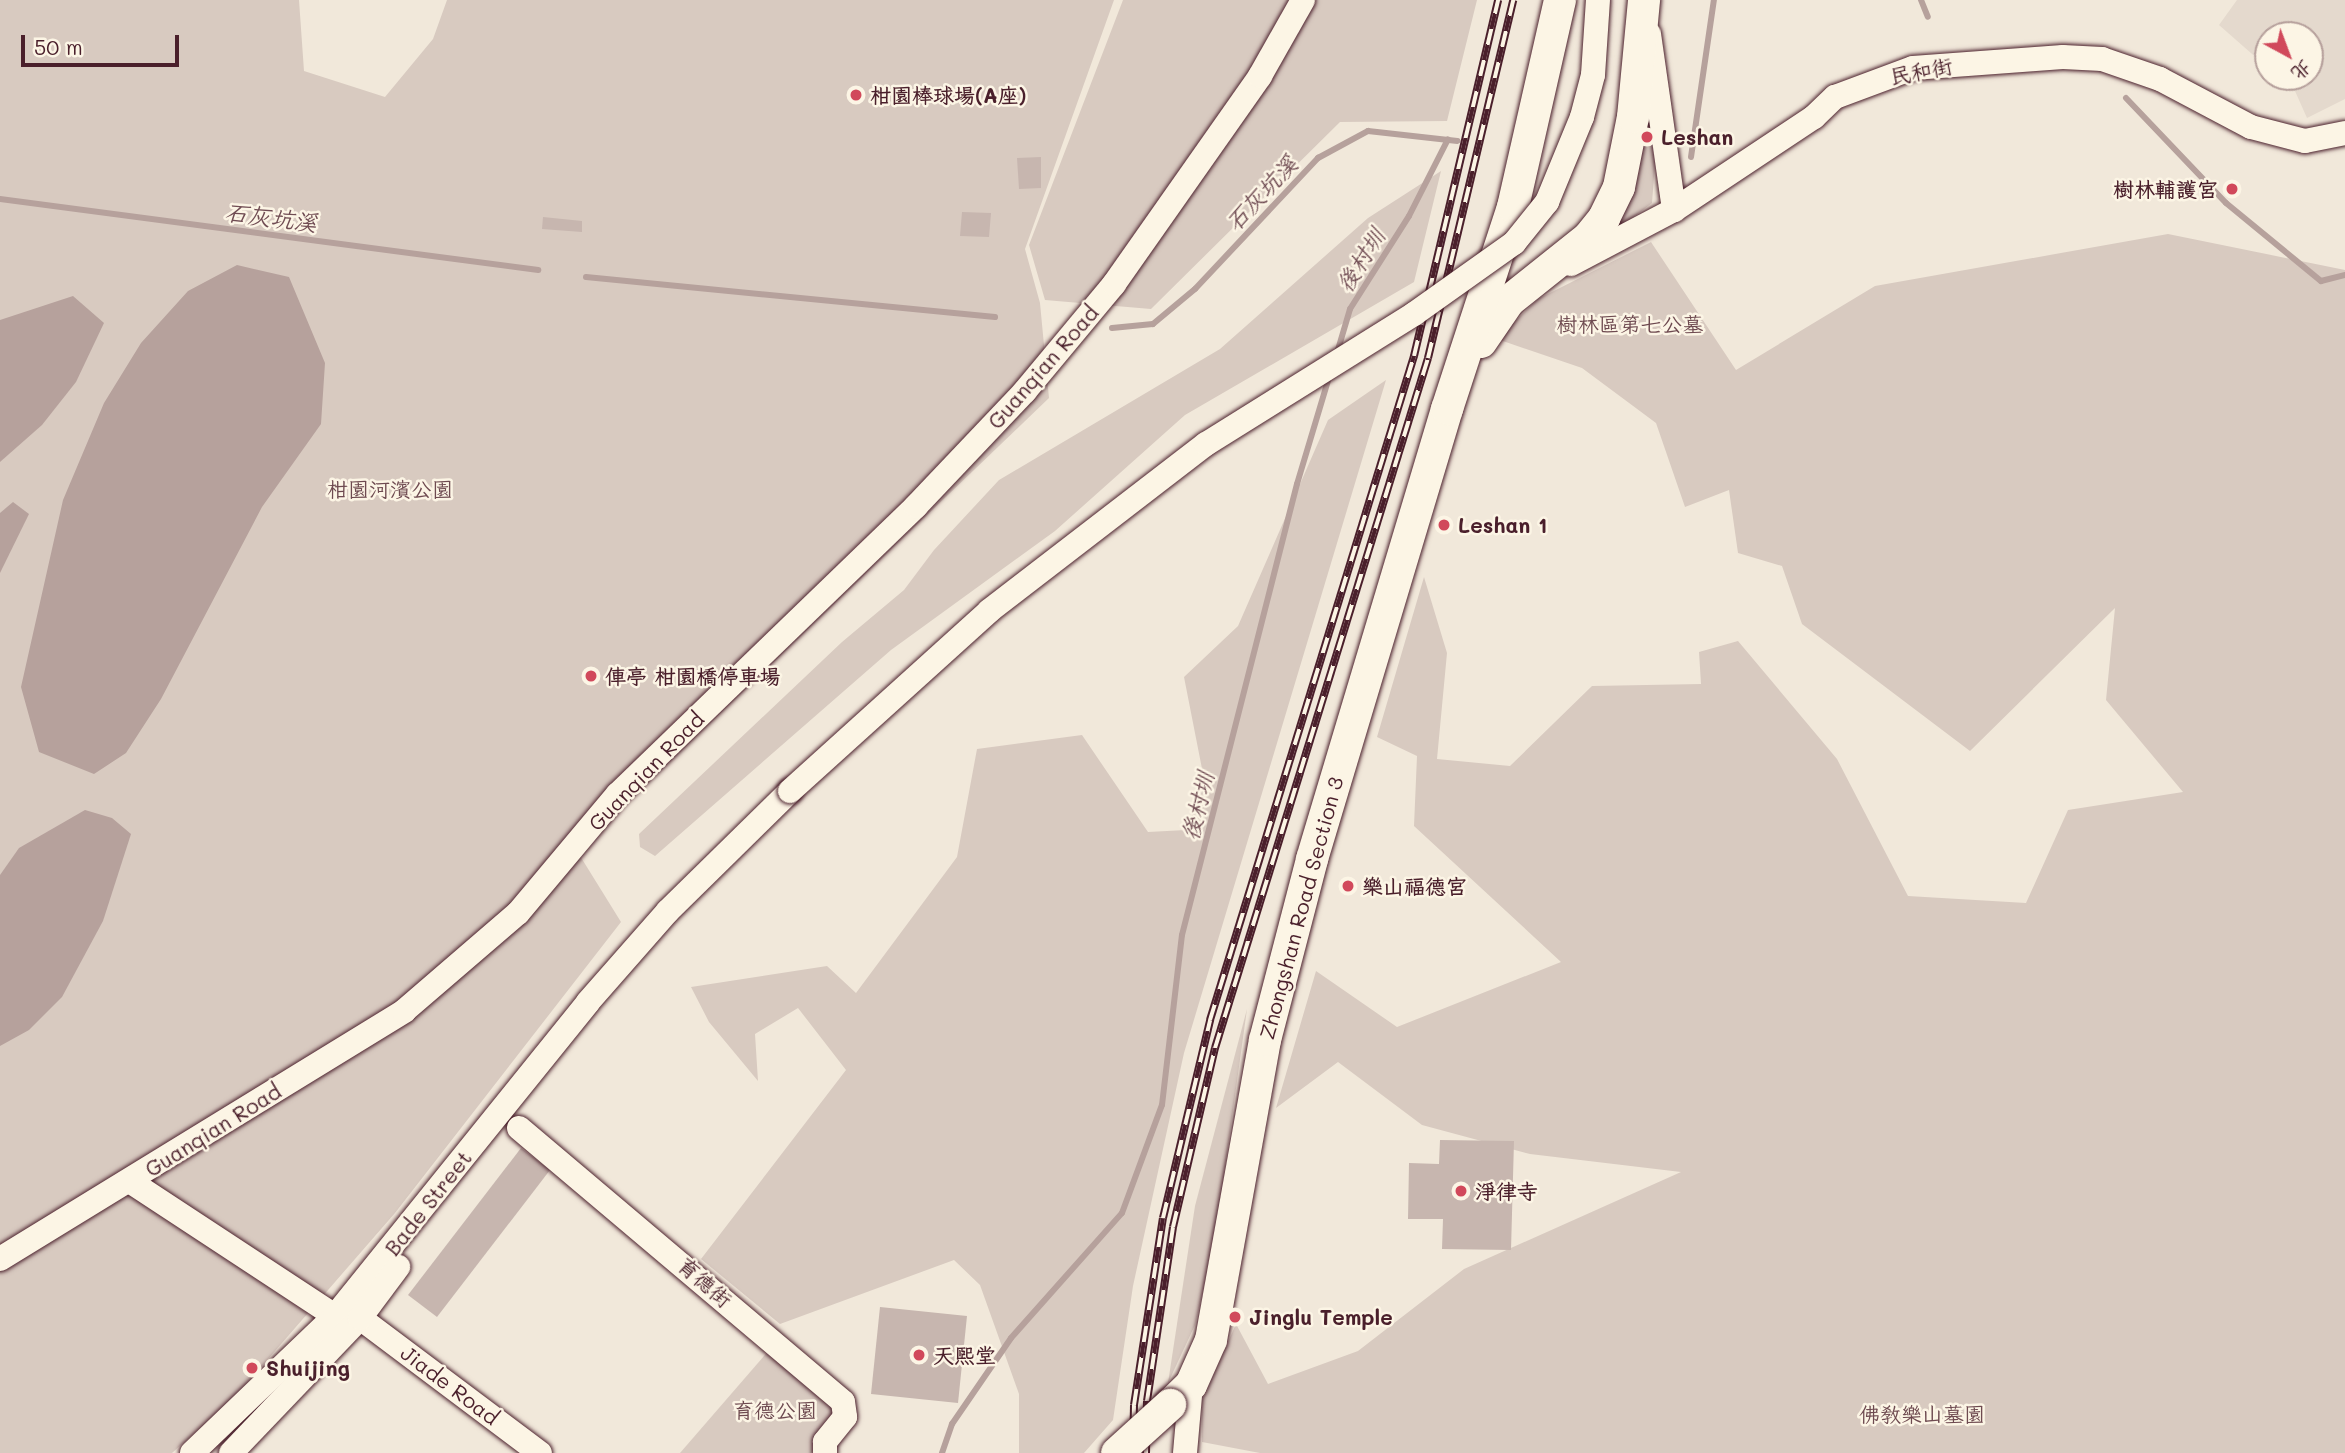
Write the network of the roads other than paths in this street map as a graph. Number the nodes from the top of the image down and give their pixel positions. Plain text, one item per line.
1 (1303, 0) edge
2 (1560, 0) edge
3 (1598, 0) edge
4 (1645, 3) edge
5 (2345, 133) edge
6 (1674, 210) junction
7 (1536, 282) junction
8 (1447, 409) junction
9 (646, 936) junction
10 (519, 1128) dead end
11 (131, 1182) junction
12 (0, 1259) edge
13 (335, 1316) junction
14 (360, 1318) junction
15 (1180, 1395) junction
16 (195, 1449) edge
17 (231, 1453) edge
18 (540, 1453) edge
19 (825, 1453) edge
20 (1118, 1453) edge
21 (1185, 1453) edge

1 - 11 street, Guanqian Road
2 - 8 main road, Zhongshan Road Section 3
3 - 9 street, Bade Street, bridge
4 - 6 street
4 - 7 main road, Zhongshan Road Section 3
5 - 6 street, 民和街
6 - 7 street, 民和街
7 - 8 main road, Zhongshan Road Section 3
8 - 15 main road, Zhongshan Road Section 3
9 - 13 street, Bade Street
9 - 14 street, Bade Street
10 - 19 street, 育德街
11 - 12 street
11 - 13 street, Guanqian Road
13 - 14 street, Guanqian Road
13 - 16 street, Bade Street
14 - 17 street, Bade Street
14 - 18 street, Jiade Road
15 - 20 main road, bridge
15 - 21 street

